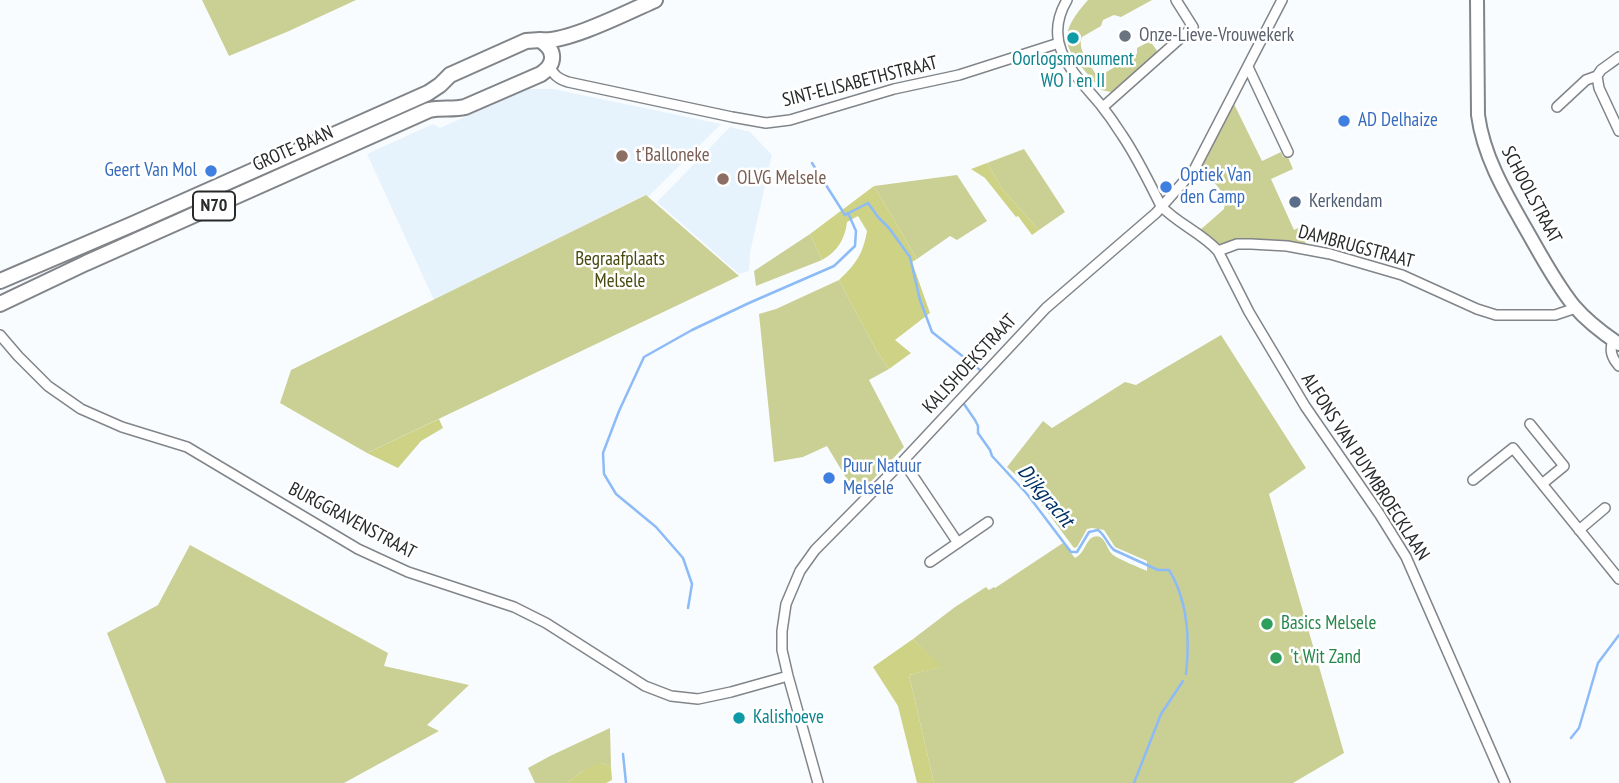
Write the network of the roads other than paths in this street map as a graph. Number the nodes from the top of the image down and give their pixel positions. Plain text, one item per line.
1 (655, 0) edge
2 (1067, 0) edge
3 (1176, 0) edge
4 (1282, 0) edge
5 (1477, 0) edge
6 (601, 24) junction
7 (540, 40) junction
8 (1059, 43) junction
9 (1619, 57) edge
10 (551, 62) junction
11 (1248, 67) junction
12 (1597, 76) junction
13 (440, 85) junction
14 (1103, 107) junction
15 (1557, 107) dead end
16 (451, 108) junction
17 (1619, 131) edge
18 (1288, 152) dead end
19 (1161, 206) junction
20 (1218, 251) junction
21 (0, 281) edge
22 (0, 304) edge
23 (1576, 308) junction
24 (0, 335) edge
25 (1616, 342) edge
26 (1619, 366) edge
27 (1530, 424) dead end
28 (903, 461) junction
29 (1473, 480) dead end
30 (1542, 484) junction
31 (1605, 508) dead end
32 (988, 522) dead end
33 (1579, 530) junction
34 (958, 543) junction
35 (930, 562) dead end
36 (1619, 579) edge
37 (788, 676) junction
38 (818, 783) edge
39 (1505, 783) edge

1 - 6 main road, GROTE BAAN / N70
2 - 8 street
3 - 14 street
4 - 11 street, KALISHOEKSTRAAT
5 - 23 main road, SCHOOLSTRAAT
6 - 7 main road, GROTE BAAN / N70
6 - 10 main road, GROTE BAAN / N70
7 - 10 main road
7 - 13 main road, GROTE BAAN / N70
8 - 10 street, SINT-ELISABETHSTRAAT
8 - 14 street
9 - 12 street
10 - 16 main road, GROTE BAAN / N70
11 - 18 street
11 - 19 street, KALISHOEKSTRAAT
12 - 15 street
12 - 17 street
13 - 16 main road
13 - 21 main road, GROTE BAAN / N70
14 - 19 street
16 - 22 main road, GROTE BAAN / N70
19 - 20 street
19 - 28 street, KALISHOEKSTRAAT
20 - 23 street, DAMBRUGSTRAAT
20 - 39 street, ALFONS VAN PUYMBROECKLAAN
23 - 25 main road, SCHOOLSTRAAT
24 - 37 street, BURGGRAVENSTRAAT
25 - 26 street
27 - 30 street
28 - 34 street
28 - 37 street, KALISHOEKSTRAAT
29 - 30 street
30 - 33 street
31 - 33 street
32 - 34 street
33 - 36 street
34 - 35 street
37 - 38 street, KALISHOEKSTRAAT

